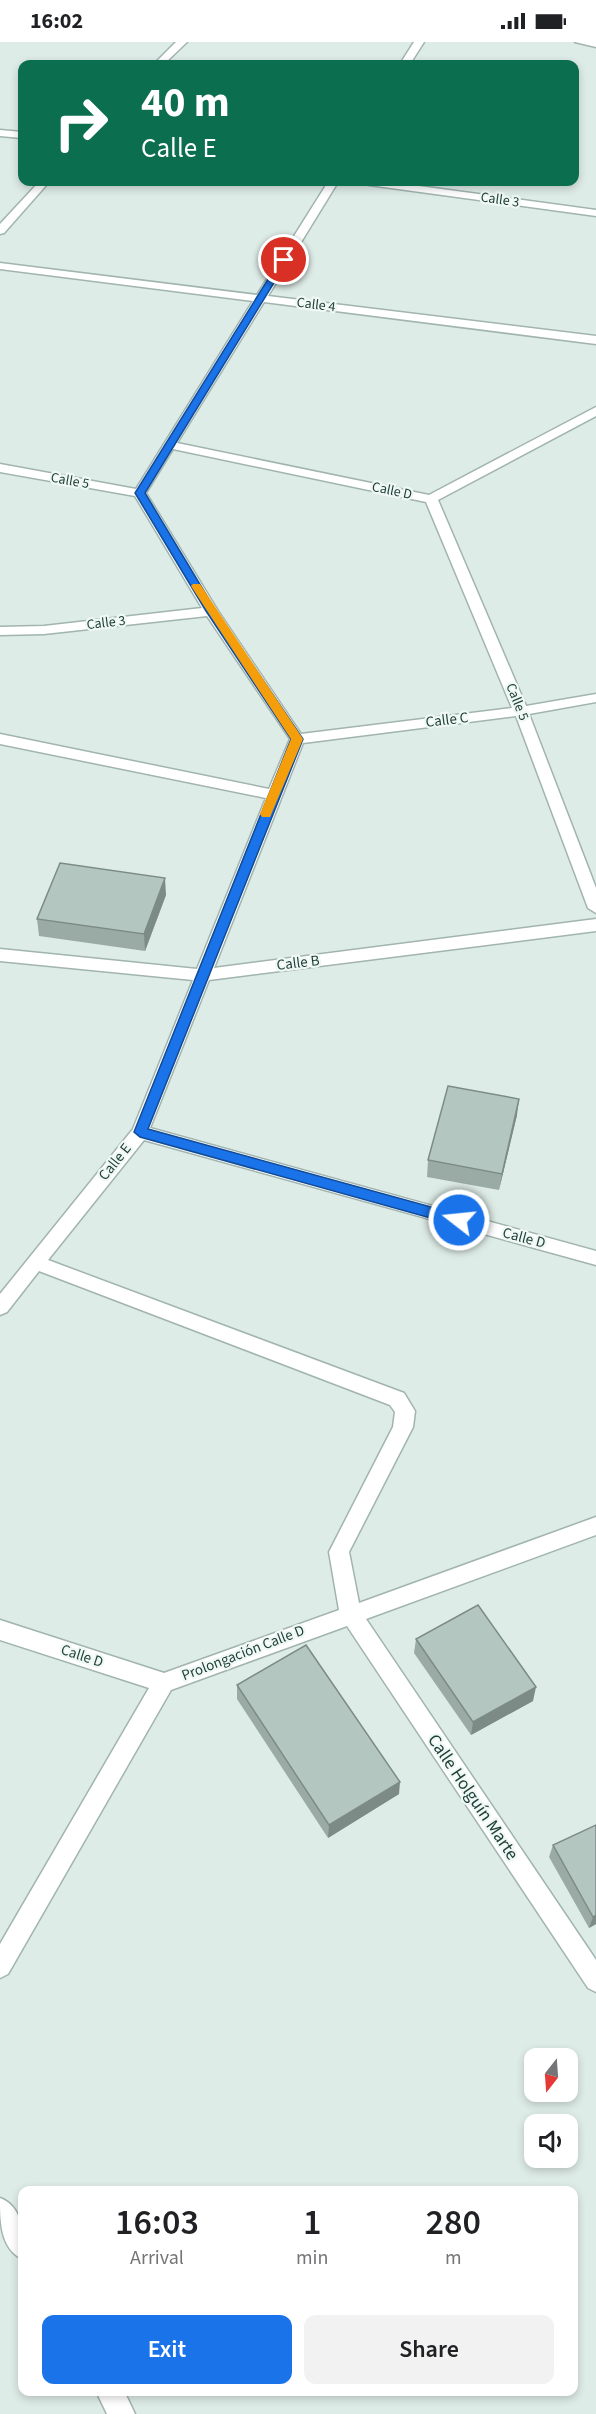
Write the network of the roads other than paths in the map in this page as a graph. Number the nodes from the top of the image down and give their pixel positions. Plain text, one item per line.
1 (182, 42) edge
2 (419, 42) edge
3 (580, 42) edge
4 (596, 44) edge
5 (163, 60) edge
6 (408, 60) edge
7 (0, 133) edge
8 (18, 135) edge
9 (40, 186) edge
10 (330, 186) edge
11 (398, 186) edge
12 (596, 213) edge
13 (0, 231) edge
14 (0, 266) edge
15 (260, 298) junction
16 (596, 340) edge
17 (596, 411) edge
18 (170, 445) junction
19 (0, 468) edge
20 (140, 493) junction
21 (431, 499) junction
22 (211, 611) junction
23 (0, 631) edge
24 (596, 698) edge
25 (521, 711) junction
26 (0, 739) edge
27 (297, 739) junction
28 (274, 795) junction
29 (596, 908) edge
30 (596, 925) edge
31 (0, 955) edge
32 (202, 975) junction
33 (140, 1132) junction
34 (596, 1258) edge
35 (34, 1262) junction
36 (0, 1307) edge
37 (596, 1526) edge
38 (350, 1613) junction
39 (0, 1630) edge
40 (164, 1683) junction
41 (0, 1966) edge
42 (596, 1980) edge
43 (0, 2210) edge
44 (18, 2239) edge
45 (112, 2396) edge
46 (122, 2414) edge

1 - 5 street
2 - 6 street
3 - 4 street
7 - 8 street
9 - 13 street
10 - 15 street
11 - 12 street, Calle 3
14 - 15 street, Calle 4
15 - 16 street, Calle 4
15 - 18 street
17 - 21 street, Calle D
18 - 20 street
18 - 21 street, Calle D
19 - 20 street, Calle 5
20 - 22 street
21 - 25 street, Calle 5
22 - 23 street, Calle 3
22 - 27 street
24 - 25 street, Calle C
25 - 27 street, Calle C
25 - 29 street, Calle 5
26 - 28 street
27 - 28 street, Calle E
28 - 32 street, Calle E
30 - 32 street, Calle B
31 - 32 street, Calle B
32 - 33 street, Calle E
33 - 34 street, Calle D
33 - 35 street, Calle E
35 - 36 street, Calle E
35 - 38 street
37 - 38 street, Prolongación Calle D
38 - 40 street, Prolongación Calle D
38 - 42 street, Calle Holguín Marte
39 - 40 street, Calle D
40 - 41 street, Prolongación Calle D
43 - 44 street
45 - 46 street

